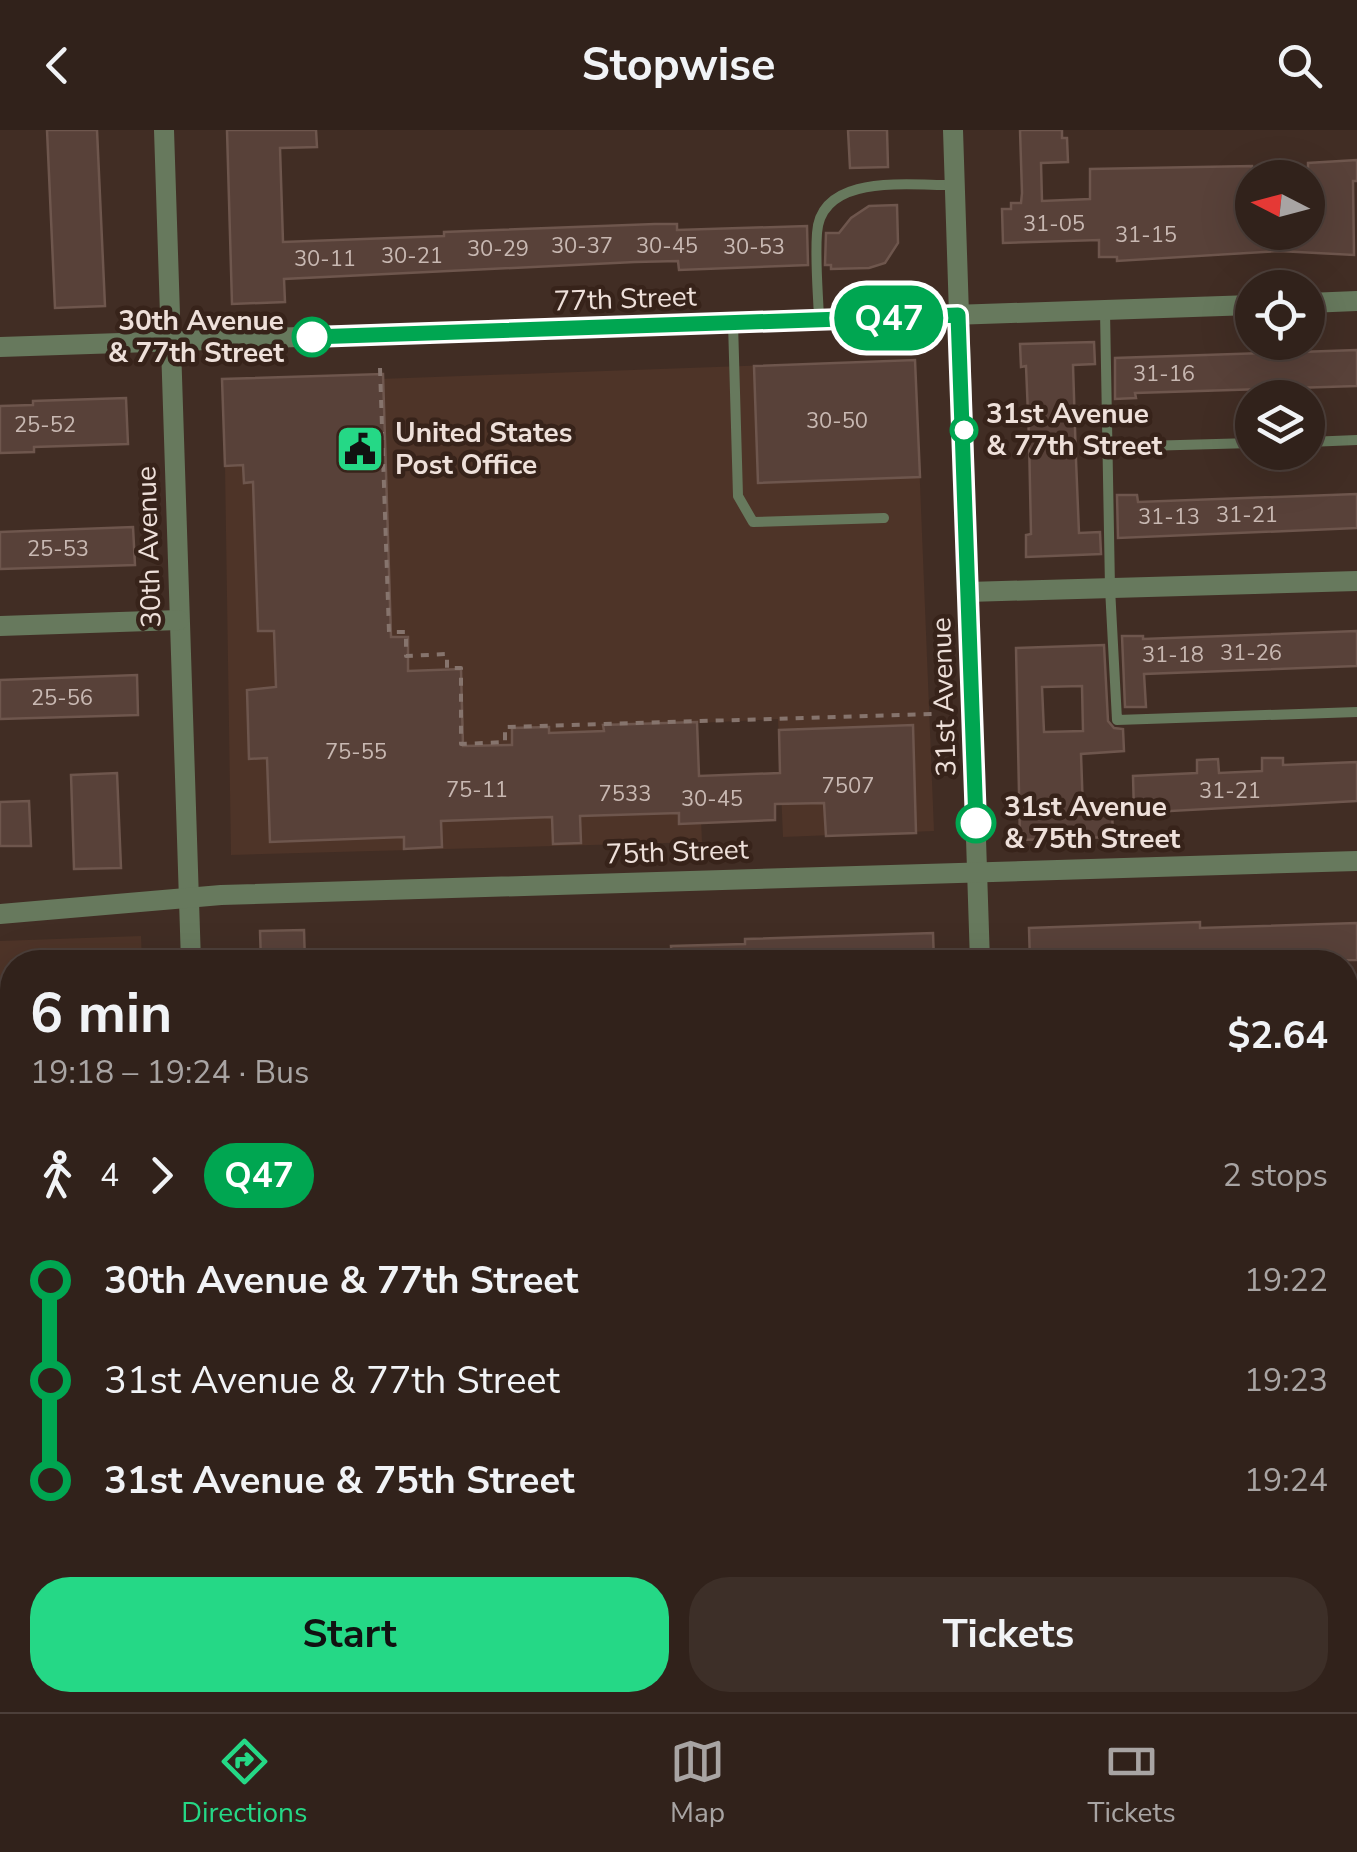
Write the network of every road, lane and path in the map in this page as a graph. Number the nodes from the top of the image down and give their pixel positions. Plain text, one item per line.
1 (164, 130) edge
2 (953, 130) edge
3 (955, 185) junction
4 (1357, 301) edge
5 (1325, 302) edge
6 (1235, 305) edge
7 (1105, 310) junction
8 (958, 315) junction
9 (818, 320) junction
10 (733, 323) junction
11 (170, 342) junction
12 (0, 347) edge
13 (380, 368) dead end
14 (1357, 440) edge
15 (1325, 441) edge
16 (1235, 443) edge
17 (1108, 447) junction
18 (884, 518) dead end
19 (1357, 581) edge
20 (1110, 588) junction
21 (968, 592) junction
22 (180, 620) junction
23 (0, 626) edge
24 (1357, 712) edge
25 (934, 714) dead end
26 (1357, 861) edge
27 (977, 870) junction
28 (188, 898) junction
29 (0, 914) edge
30 (190, 950) edge
31 (980, 950) edge

1 - 11 street, 30th Avenue
2 - 3 street, 31st Avenue
3 - 8 street, 31st Avenue
3 - 9 lane
4 - 5 street
6 - 7 street, 77th Street
7 - 8 street, 77th Street
7 - 17 lane
8 - 9 street, 77th Street
8 - 21 street, 31st Avenue
9 - 10 street, 77th Street
10 - 11 street, 77th Street
10 - 18 lane
11 - 12 street, 77th Street
11 - 22 street, 30th Avenue
13 - 25 path
14 - 15 lane
16 - 17 lane
17 - 20 lane
19 - 20 street
20 - 21 street
20 - 24 lane
21 - 27 street, 31st Avenue
22 - 23 street
22 - 28 street, 30th Avenue
26 - 27 street, 75th Street
27 - 28 street, 75th Street
27 - 31 street, 31st Avenue
28 - 29 street, 75th Street
28 - 30 street, 30th Avenue

